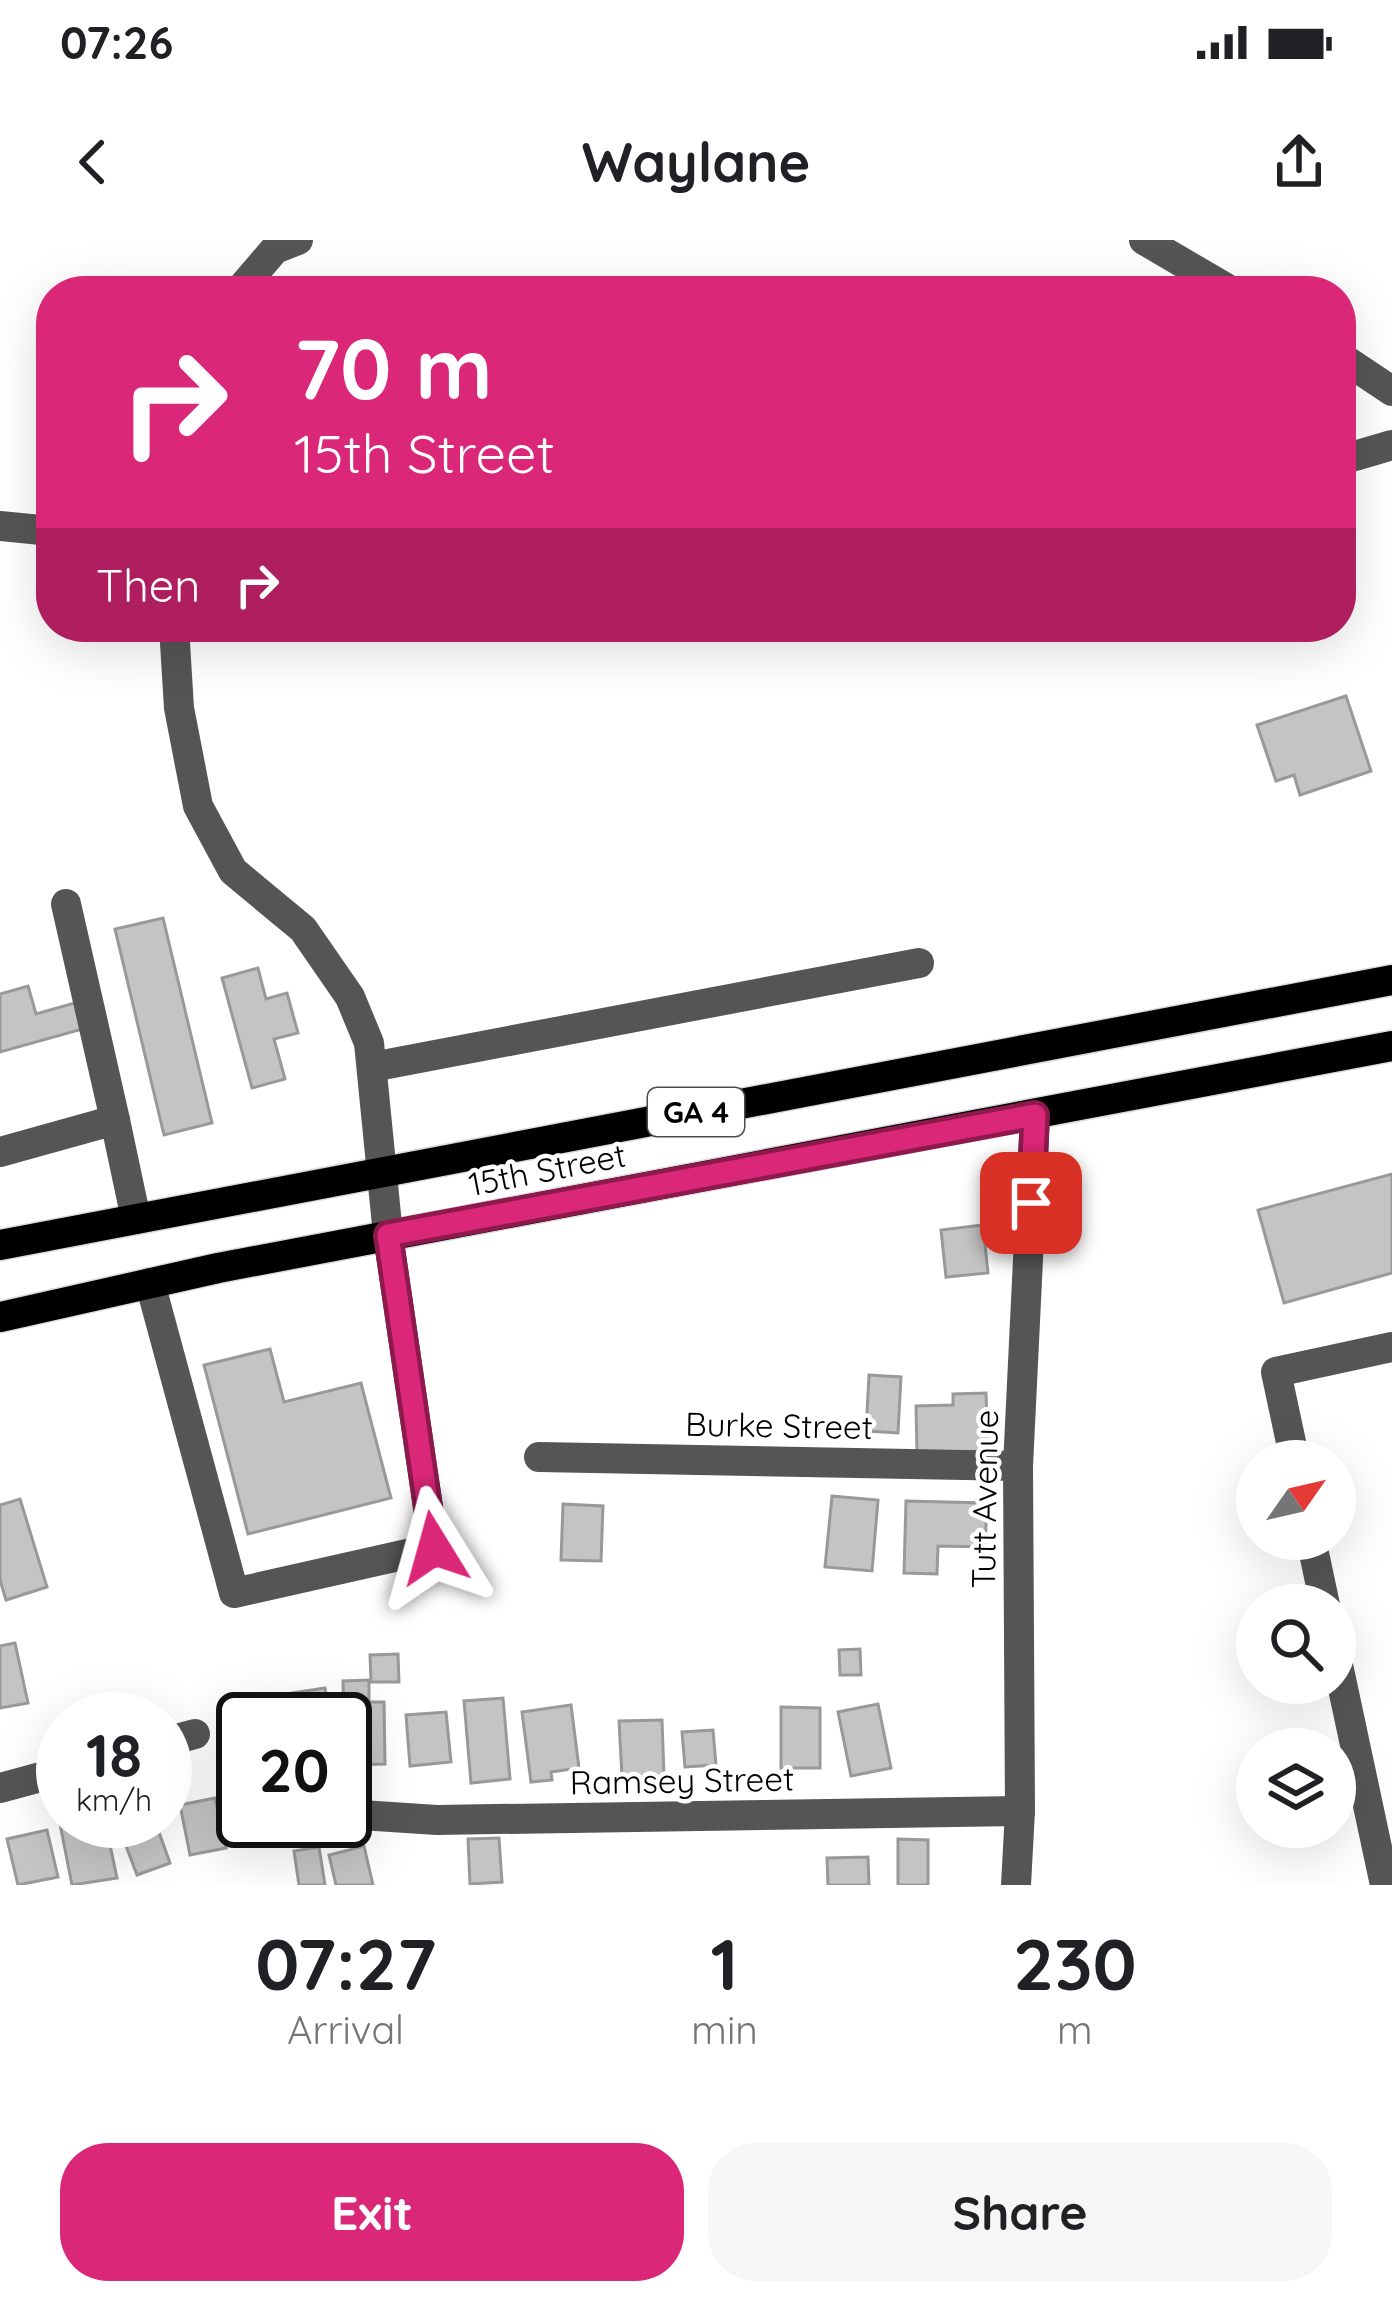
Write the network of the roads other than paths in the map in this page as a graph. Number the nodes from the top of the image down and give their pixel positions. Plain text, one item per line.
1 (298, 240) edge
2 (1144, 240) edge
3 (251, 276) edge
4 (1205, 276) edge
5 (1356, 366) edge
6 (1392, 391) edge
7 (1392, 445) edge
8 (1356, 456) edge
9 (0, 526) edge
10 (36, 530) edge
11 (175, 642) edge
12 (65, 904) dead end
13 (919, 963) dead end
14 (1392, 980) edge
15 (1392, 1046) edge
16 (372, 1066) junction
17 (1035, 1115) junction
18 (115, 1120) junction
19 (0, 1152) edge
20 (385, 1172) junction
21 (136, 1219) junction
22 (388, 1235) junction
23 (0, 1245) edge
24 (150, 1283) junction
25 (0, 1317) edge
26 (1392, 1347) edge
27 (1291, 1440) edge
28 (539, 1457) dead end
29 (1018, 1466) junction
30 (1346, 1704) edge
31 (36, 1778) edge
32 (0, 1788) edge
33 (1020, 1811) junction
34 (372, 1816) edge
35 (1016, 1885) edge
36 (1385, 1885) edge

1 - 3 street
2 - 4 street
5 - 6 street
7 - 8 street
9 - 10 street
11 - 16 street
12 - 18 street
13 - 16 street
14 - 20 main road, 15th Street / GA 4
15 - 17 main road, 15th Street / GA 4
16 - 20 street
17 - 22 main road, 15th Street / GA 4
17 - 29 street, Tutt Avenue
18 - 19 street
18 - 21 street
20 - 21 main road, 15th Street / GA 4
20 - 22 street
21 - 23 main road, 15th Street / GA 4
22 - 24 main road, 15th Street / GA 4
22 - 24 street
24 - 25 main road, 15th Street / GA 4
26 - 27 street
28 - 29 street, Burke Street
29 - 33 street, Tutt Avenue
30 - 36 street
31 - 32 street
33 - 34 street, Ramsey Street
33 - 35 street, Tutt Avenue

